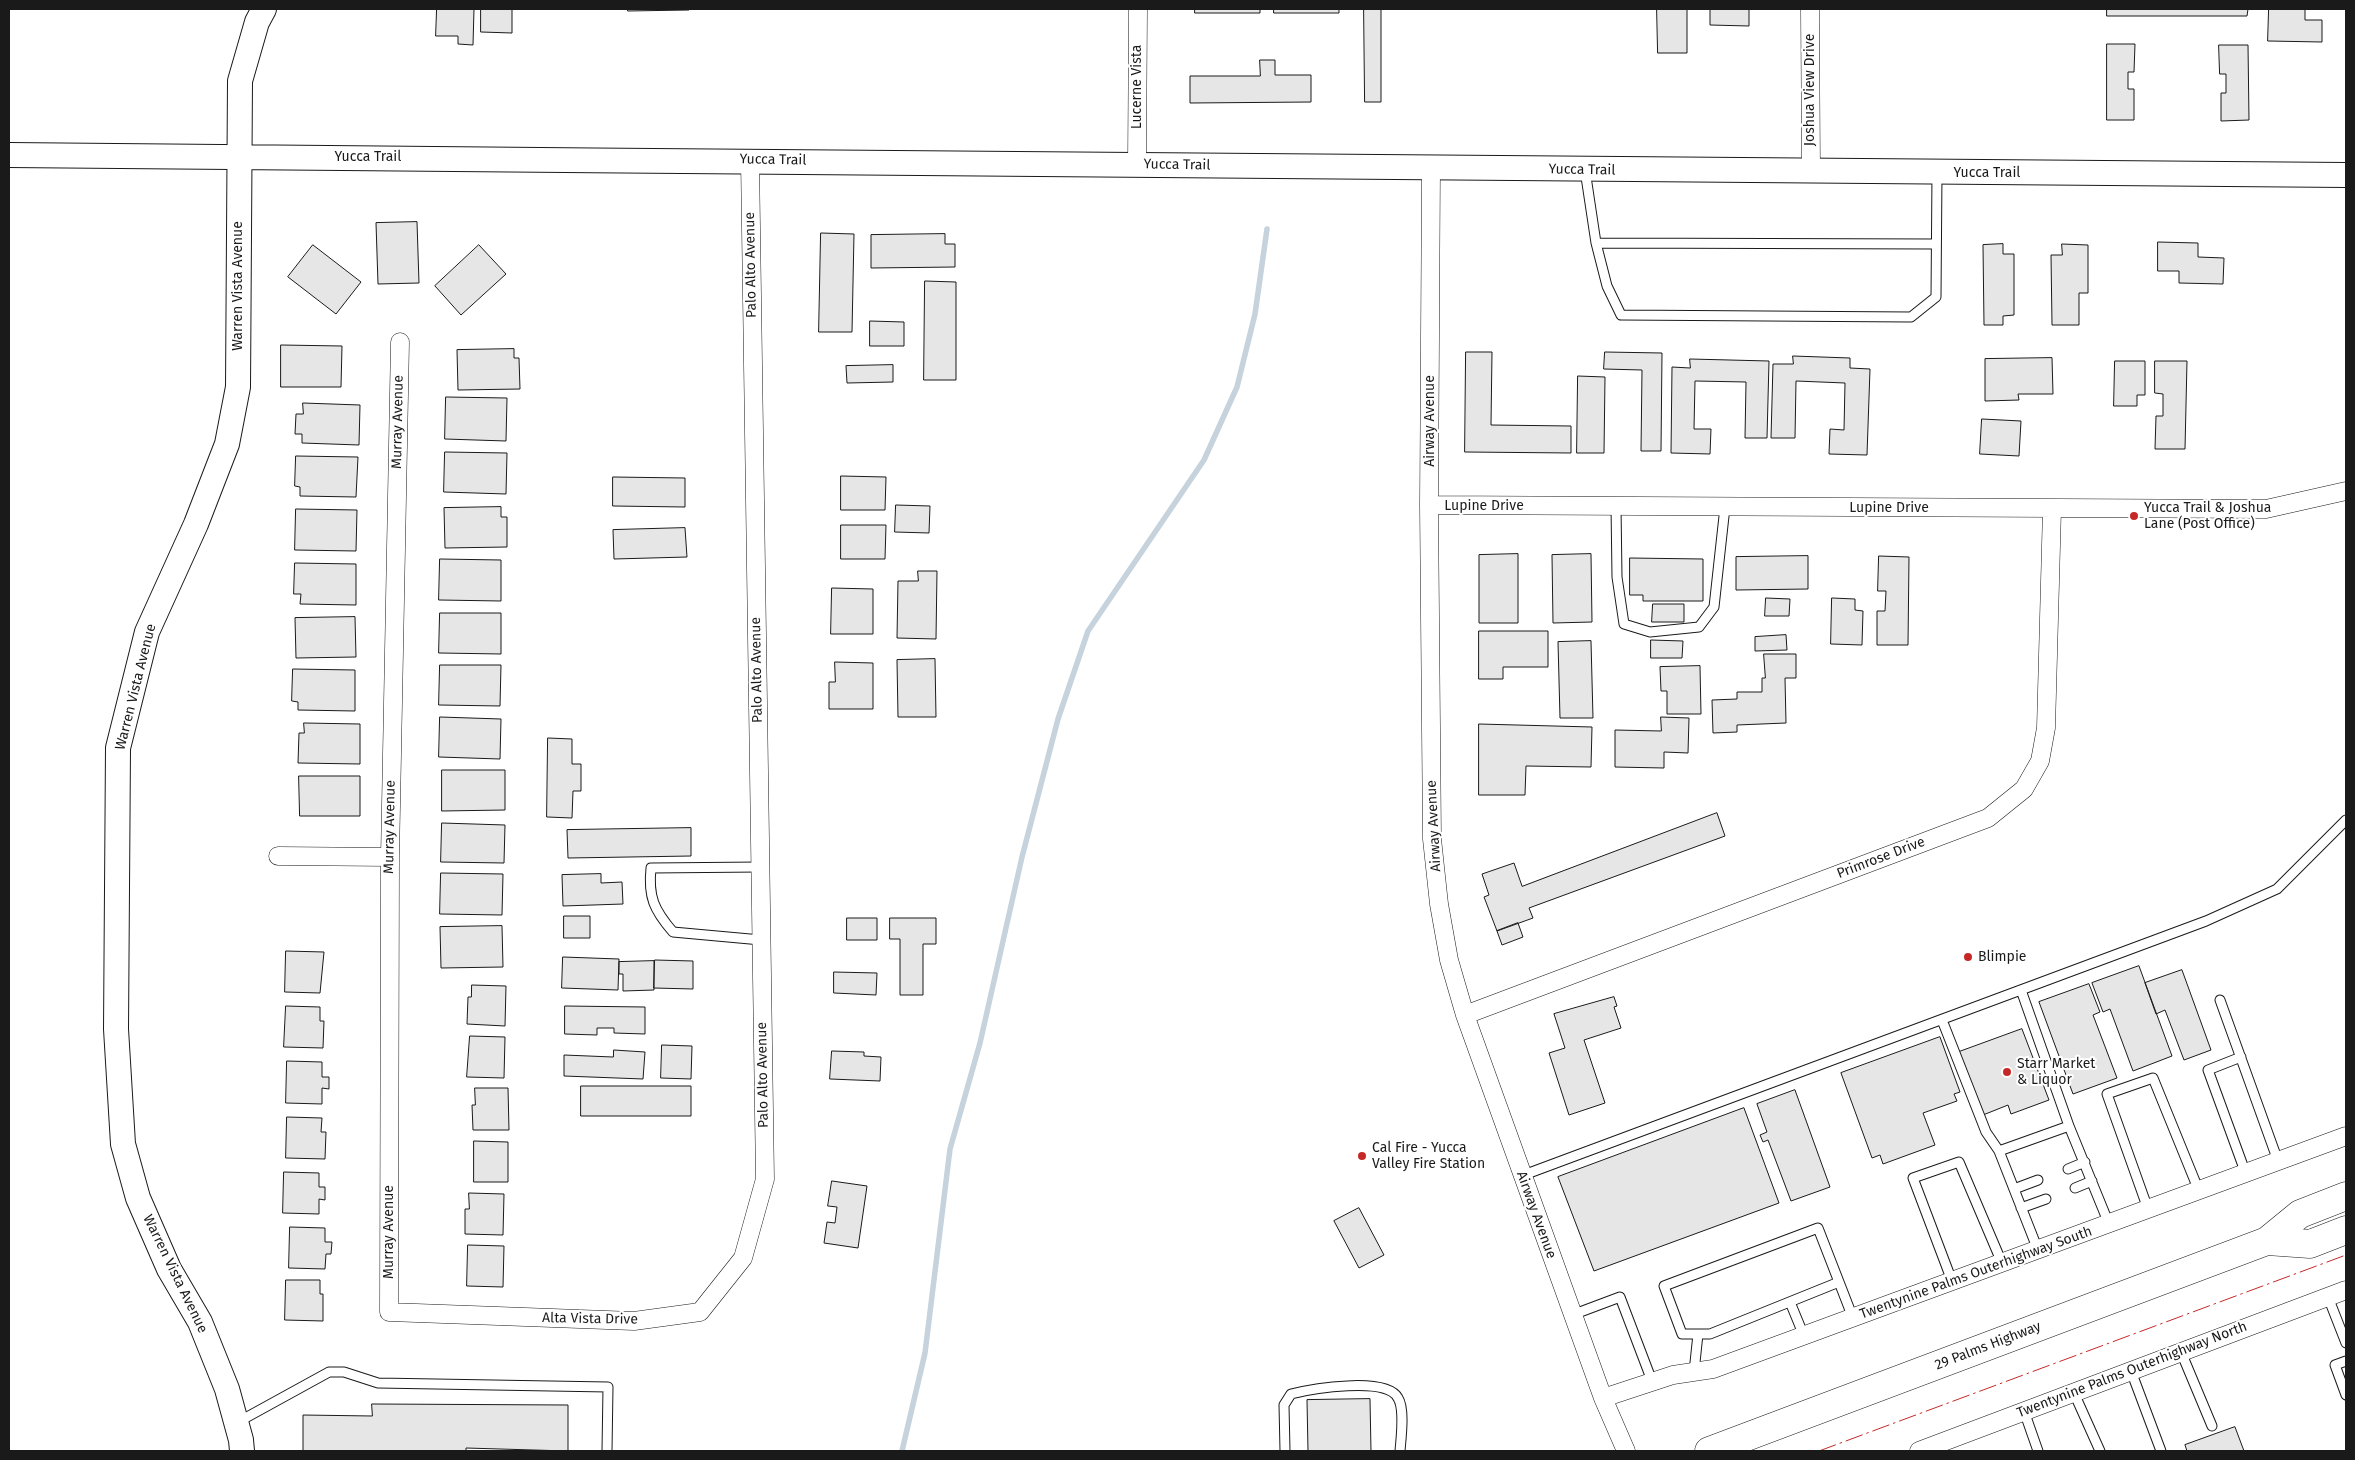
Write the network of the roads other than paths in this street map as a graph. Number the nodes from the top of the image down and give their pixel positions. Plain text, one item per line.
1 (264, 9) edge
2 (1138, 9) edge
3 (1810, 9) edge
4 (9, 155) edge
5 (238, 156) junction
6 (750, 160) junction
7 (1137, 165) junction
8 (1431, 168) junction
9 (1585, 169) junction
10 (1811, 171) junction
11 (1937, 172) junction
12 (2346, 175) edge
13 (1596, 243) junction
14 (1936, 244) junction
15 (400, 342) dead end
16 (2346, 491) edge
17 (1430, 505) junction
18 (1616, 506) junction
19 (1725, 507) junction
20 (2052, 509) junction
21 (2346, 820) edge
22 (278, 856) dead end
23 (390, 857) junction
24 (760, 866) junction
25 (761, 940) junction
26 (2021, 990) junction
27 (2220, 1000) dead end
28 (1465, 1016) junction
29 (1942, 1020) junction
30 (2241, 1057) junction
31 (2069, 1126) junction
32 (2346, 1136) edge
33 (1999, 1151) junction
34 (2278, 1161) junction
35 (2085, 1162) junction
36 (2068, 1168) dead end
37 (2246, 1174) junction
38 (1521, 1176) junction
39 (765, 1179) joint
40 (2038, 1180) dead end
41 (2092, 1181) junction
42 (2075, 1188) dead end
43 (2014, 1189) junction
44 (2199, 1191) junction
45 (2346, 1196) edge
46 (2046, 1199) dead end
47 (2021, 1208) junction
48 (2148, 1210) junction
49 (2109, 1224) junction
50 (2346, 1230) edge
51 (2267, 1241) junction
52 (2038, 1250) junction
53 (2002, 1263) junction
54 (1952, 1281) junction
55 (1839, 1282) junction
56 (2346, 1290) edge
57 (2328, 1296) junction
58 (1790, 1302) junction
59 (389, 1312) joint
60 (1572, 1315) junction
61 (1853, 1318) junction
62 (1698, 1334) junction
63 (1804, 1336) junction
64 (2346, 1343) edge
65 (2182, 1352) junction
66 (2346, 1361) edge
67 (2131, 1371) junction
68 (1694, 1372) junction
69 (1652, 1381) junction
70 (2074, 1393) junction
71 (2346, 1395) edge
72 (1603, 1398) junction
73 (2024, 1412) junction
74 (236, 1423) junction
75 (2212, 1426) dead end
76 (242, 1451) edge
77 (607, 1451) edge
78 (1285, 1451) edge
79 (1400, 1451) edge
80 (1626, 1451) edge
81 (1709, 1451) edge
82 (1919, 1451) edge
83 (2038, 1451) edge
84 (2100, 1451) edge
85 (2161, 1451) edge

1 - 5 main road, Warren Vista Avenue
2 - 7 street, Lucerne Vista
3 - 10 street, Joshua View Drive
4 - 5 main road, Yucca Trail
5 - 6 main road, Yucca Trail
5 - 74 main road, Warren Vista Avenue
6 - 7 main road, Yucca Trail
6 - 24 street, Palo Alto Avenue
7 - 8 main road, Yucca Trail
8 - 9 main road, Yucca Trail
8 - 17 street, Airway Avenue
9 - 10 main road, Yucca Trail
9 - 13 lane
10 - 11 main road, Yucca Trail
11 - 12 main road, Yucca Trail
11 - 14 lane
13 - 14 lane
13 - 14 lane
15 - 23 street, Murray Avenue
16 - 20 street, Lupine Drive
17 - 18 street, Lupine Drive
17 - 28 street, Airway Avenue
18 - 19 street, Lupine Drive
18 - 19 lane
19 - 20 street, Lupine Drive
20 - 28 street, Primrose Drive
21 - 26 lane
22 - 23 street
23 - 59 street, Murray Avenue
24 - 25 street, Palo Alto Avenue
24 - 25 lane
25 - 39 street, Palo Alto Avenue
26 - 29 lane
26 - 31 lane
27 - 30 lane
28 - 38 street, Airway Avenue
29 - 33 lane
29 - 38 lane
30 - 34 lane
30 - 37 lane
31 - 33 lane
31 - 35 lane
32 - 34 street, Twentynine Palms Outerhighway South
33 - 43 lane
34 - 37 street, Twentynine Palms Outerhighway South
35 - 36 lane
35 - 41 lane
37 - 44 street, Twentynine Palms Outerhighway South
38 - 60 street, Airway Avenue
39 - 59 street, Alta Vista Drive
40 - 43 lane
41 - 42 lane
41 - 49 lane
43 - 47 lane
44 - 48 street, Twentynine Palms Outerhighway South
44 - 48 lane
45 - 51 main road, 29 Palms Highway
46 - 47 lane
47 - 52 lane
48 - 49 street, Twentynine Palms Outerhighway South
49 - 52 street, Twentynine Palms Outerhighway South
50 - 51 main road, 29 Palms Highway
51 - 81 main road, 29 Palms Highway
52 - 53 street, Twentynine Palms Outerhighway South
53 - 54 street, Twentynine Palms Outerhighway South
53 - 54 lane
54 - 61 street, Twentynine Palms Outerhighway South
55 - 58 lane
55 - 61 lane
55 - 62 lane
56 - 57 street, Twentynine Palms Outerhighway North
57 - 64 lane
57 - 65 street, Twentynine Palms Outerhighway North
58 - 62 lane
58 - 63 lane
60 - 69 lane
60 - 72 street, Airway Avenue
61 - 63 street, Twentynine Palms Outerhighway South
62 - 68 lane
63 - 68 street, Twentynine Palms Outerhighway South
65 - 67 street, Twentynine Palms Outerhighway North
65 - 75 lane
66 - 71 lane
67 - 70 street, Twentynine Palms Outerhighway North
67 - 85 lane
68 - 69 street, Twentynine Palms Outerhighway South
69 - 72 street, Twentynine Palms Outerhighway South
70 - 73 street, Twentynine Palms Outerhighway North
70 - 84 lane
72 - 80 street, Airway Avenue
73 - 82 street, Twentynine Palms Outerhighway North
73 - 83 lane
74 - 76 main road, Warren Vista Avenue
74 - 77 lane
78 - 79 lane

